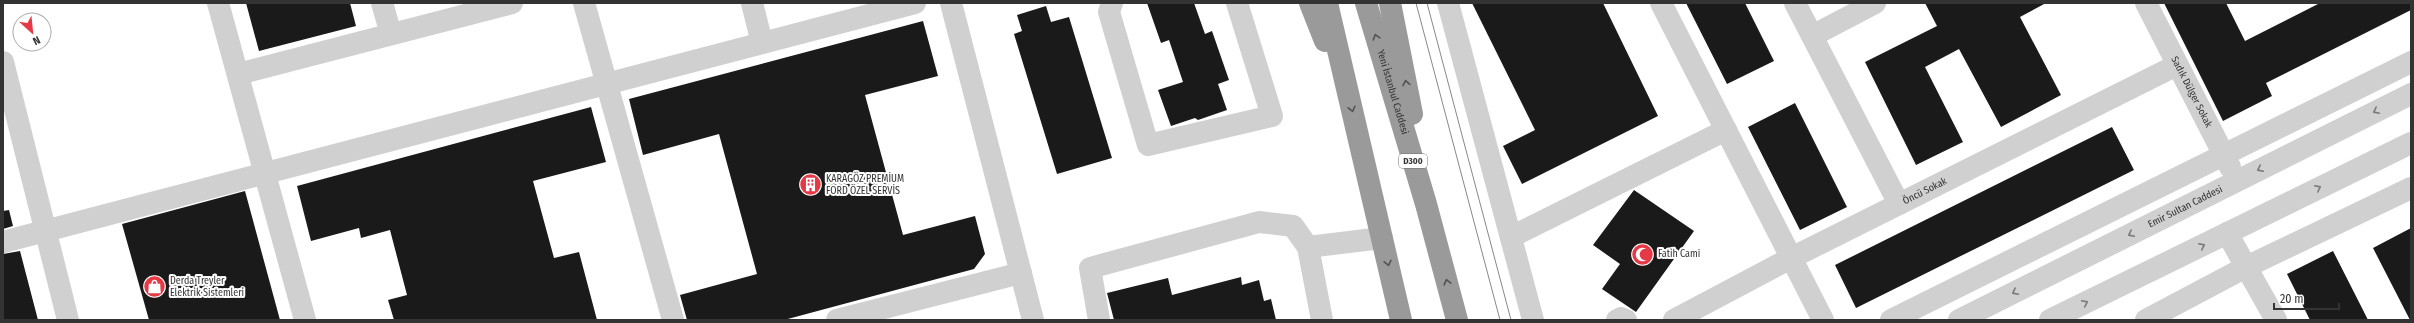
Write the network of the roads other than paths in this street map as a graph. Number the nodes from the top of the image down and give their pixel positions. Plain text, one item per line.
1 (218, 3) edge
2 (382, 3) edge
3 (512, 3) edge
4 (584, 3) edge
5 (752, 3) edge
6 (915, 3) edge
7 (950, 3) edge
8 (1112, 3) edge
9 (1237, 3) edge
10 (1310, 3) edge
11 (1327, 3) edge
12 (1366, 3) edge
13 (1390, 3) edge
14 (1448, 3) edge
15 (1660, 3) edge
16 (1795, 3) edge
17 (1875, 3) edge
18 (2146, 3) edge
19 (391, 34) junction
20 (1812, 36) junction
21 (762, 43) junction
22 (3, 62) edge
23 (2411, 62) edge
24 (2177, 65) junction
25 (238, 74) junction
26 (1346, 79) junction
27 (606, 84) junction
28 (2411, 94) edge
29 (1726, 130) junction
30 (2411, 142) edge
31 (2224, 154) junction
32 (265, 173) junction
33 (2238, 180) junction
34 (2411, 188) edge
35 (1426, 204) junction
36 (1899, 204) junction
37 (46, 230) junction
38 (2227, 233) junction
39 (1511, 237) junction
40 (1382, 238) junction
41 (3, 242) edge
42 (1308, 247) junction
43 (1791, 258) junction
44 (2246, 267) junction
45 (1021, 273) junction
46 (849, 319) edge
47 (68, 320) edge
48 (304, 320) edge
49 (673, 320) edge
50 (1033, 320) edge
51 (1099, 320) edge
52 (1322, 320) edge
53 (1401, 320) edge
54 (1458, 320) edge
55 (1533, 320) edge
56 (1617, 320) edge
57 (1626, 320) edge
58 (1674, 320) edge
59 (1823, 320) edge
60 (1892, 320) edge
61 (1959, 320) edge
62 (2050, 320) edge
63 (2146, 320) edge
64 (2276, 320) edge

1 - 25 street
2 - 19 street
3 - 19 street
4 - 27 street
5 - 21 street
6 - 21 street
7 - 45 street
8 - 9 street
10 - 26 highway
11 - 26 highway
35 -> 12 highway, Yeni İstanbul Caddesi / D300
35 -> 13 highway
14 - 39 street
15 - 29 street
16 - 20 street
17 - 20 street
18 - 24 street, Sadık Dülger Sokak
19 - 25 street
20 - 36 street
21 - 27 street
22 - 37 street
23 - 31 street
24 - 31 street, Sadık Dülger Sokak
24 - 36 street, Öncü Sokak
25 - 32 street
26 -> 40 highway
27 - 32 street
27 - 49 street
28 -> 33 street, Emir Sultan Caddesi
29 - 39 street
29 - 43 street
38 -> 30 street
31 - 33 street, Sadık Dülger Sokak
31 - 60 street
32 - 37 street
32 - 48 street
33 -> 61 street, Emir Sultan Caddesi
34 - 44 street
54 -> 35 highway, Yeni İstanbul Caddesi / D300
36 - 43 street, Öncü Sokak
37 - 41 street
37 - 47 street
38 - 44 street
62 -> 38 street
39 - 55 street
40 - 42 street
40 -> 53 highway
42 - 51 street
42 - 52 street
43 - 58 street, Öncü Sokak
43 - 59 street
44 - 63 street
44 - 64 street
45 - 46 street
45 - 50 street
56 - 57 street

